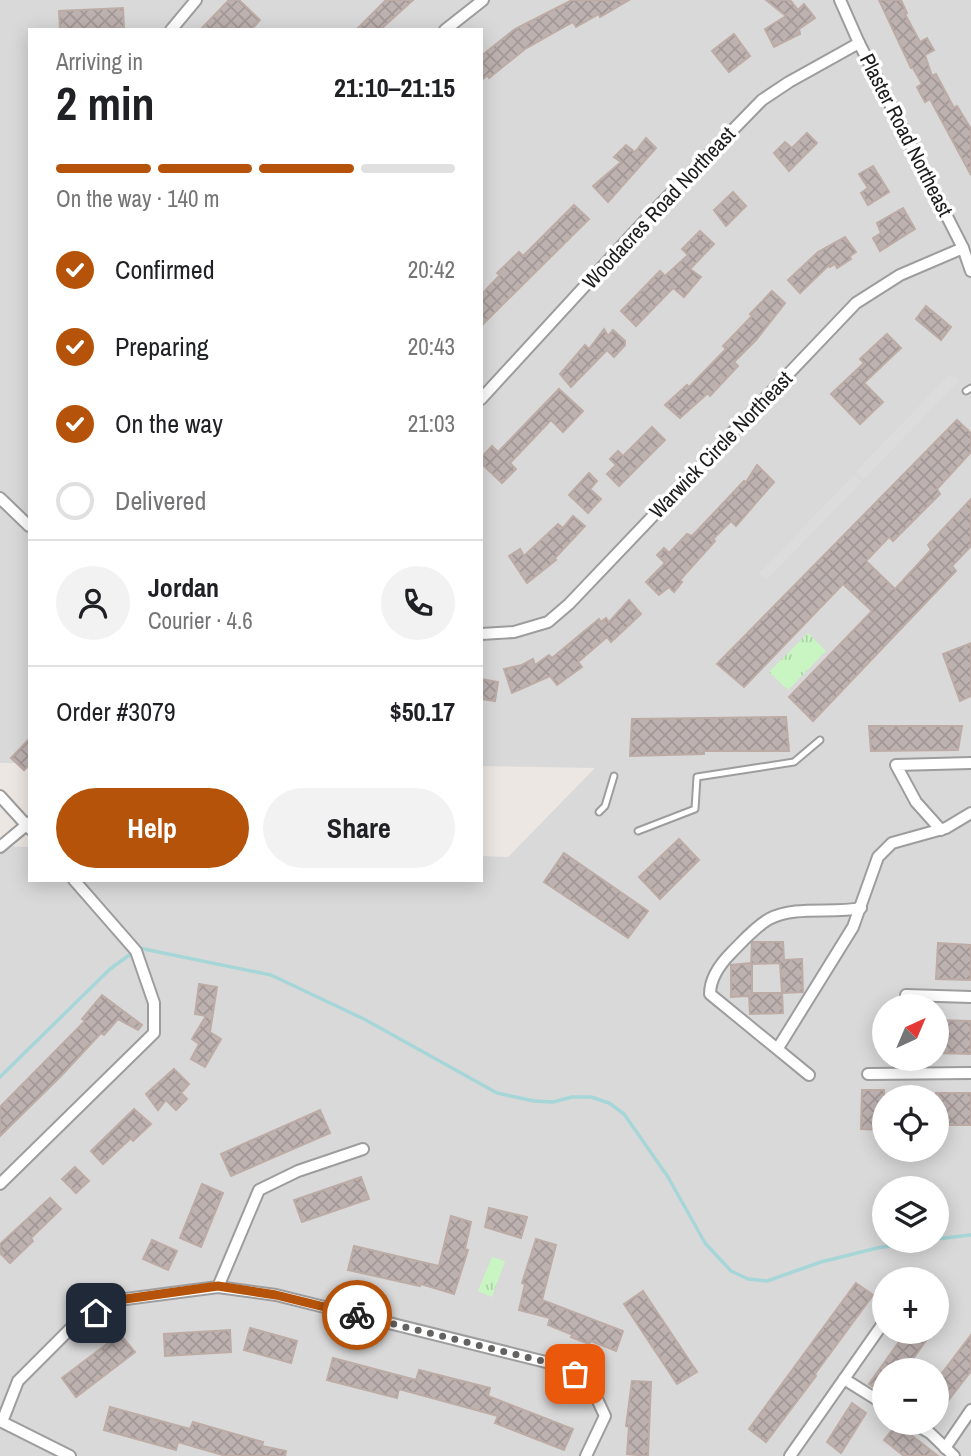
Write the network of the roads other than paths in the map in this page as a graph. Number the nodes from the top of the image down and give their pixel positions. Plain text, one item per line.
1 (196, 0) edge
2 (483, 0) edge
3 (839, 0) edge
4 (173, 28) edge
5 (448, 28) edge
6 (859, 43) junction
7 (963, 248) junction
8 (971, 271) edge
9 (483, 397) edge
10 (0, 498) edge
11 (28, 525) edge
12 (483, 634) edge
13 (820, 740) dead end
14 (971, 763) edge
15 (614, 776) dead end
16 (0, 796) edge
17 (599, 812) dead end
18 (971, 813) edge
19 (28, 825) edge
20 (941, 830) junction
21 (638, 831) dead end
22 (0, 846) edge
23 (76, 882) edge
24 (860, 908) junction
25 (949, 996) edge
26 (971, 997) edge
27 (778, 1048) junction
28 (971, 1073) edge
29 (868, 1074) dead end
30 (809, 1075) dead end
31 (363, 1149) dead end
32 (0, 1184) edge
33 (218, 1286) junction
34 (872, 1339) edge
35 (844, 1379) junction
36 (872, 1396) edge
37 (971, 1410) edge
38 (928, 1435) edge
39 (950, 1452) edge
40 (70, 1456) edge
41 (586, 1456) edge
42 (790, 1456) edge

1 - 4 street
2 - 5 street
3 - 6 street, Plaster Road Northeast
6 - 7 street, Plaster Road Northeast
6 - 9 street, Woodacres Road Northeast
7 - 8 street, Plaster Road Northeast
7 - 12 street, Warwick Circle Northeast
10 - 11 street
13 - 21 lane
14 - 20 street
15 - 17 lane
16 - 19 street
18 - 20 street
19 - 22 street
20 - 24 street
23 - 32 street
24 - 27 street
24 - 27 street
25 - 26 street
27 - 30 street
28 - 29 street
31 - 33 street
33 - 40 street
33 - 41 street
34 - 35 street
35 - 36 street
35 - 42 street
37 - 39 street
38 - 39 street

